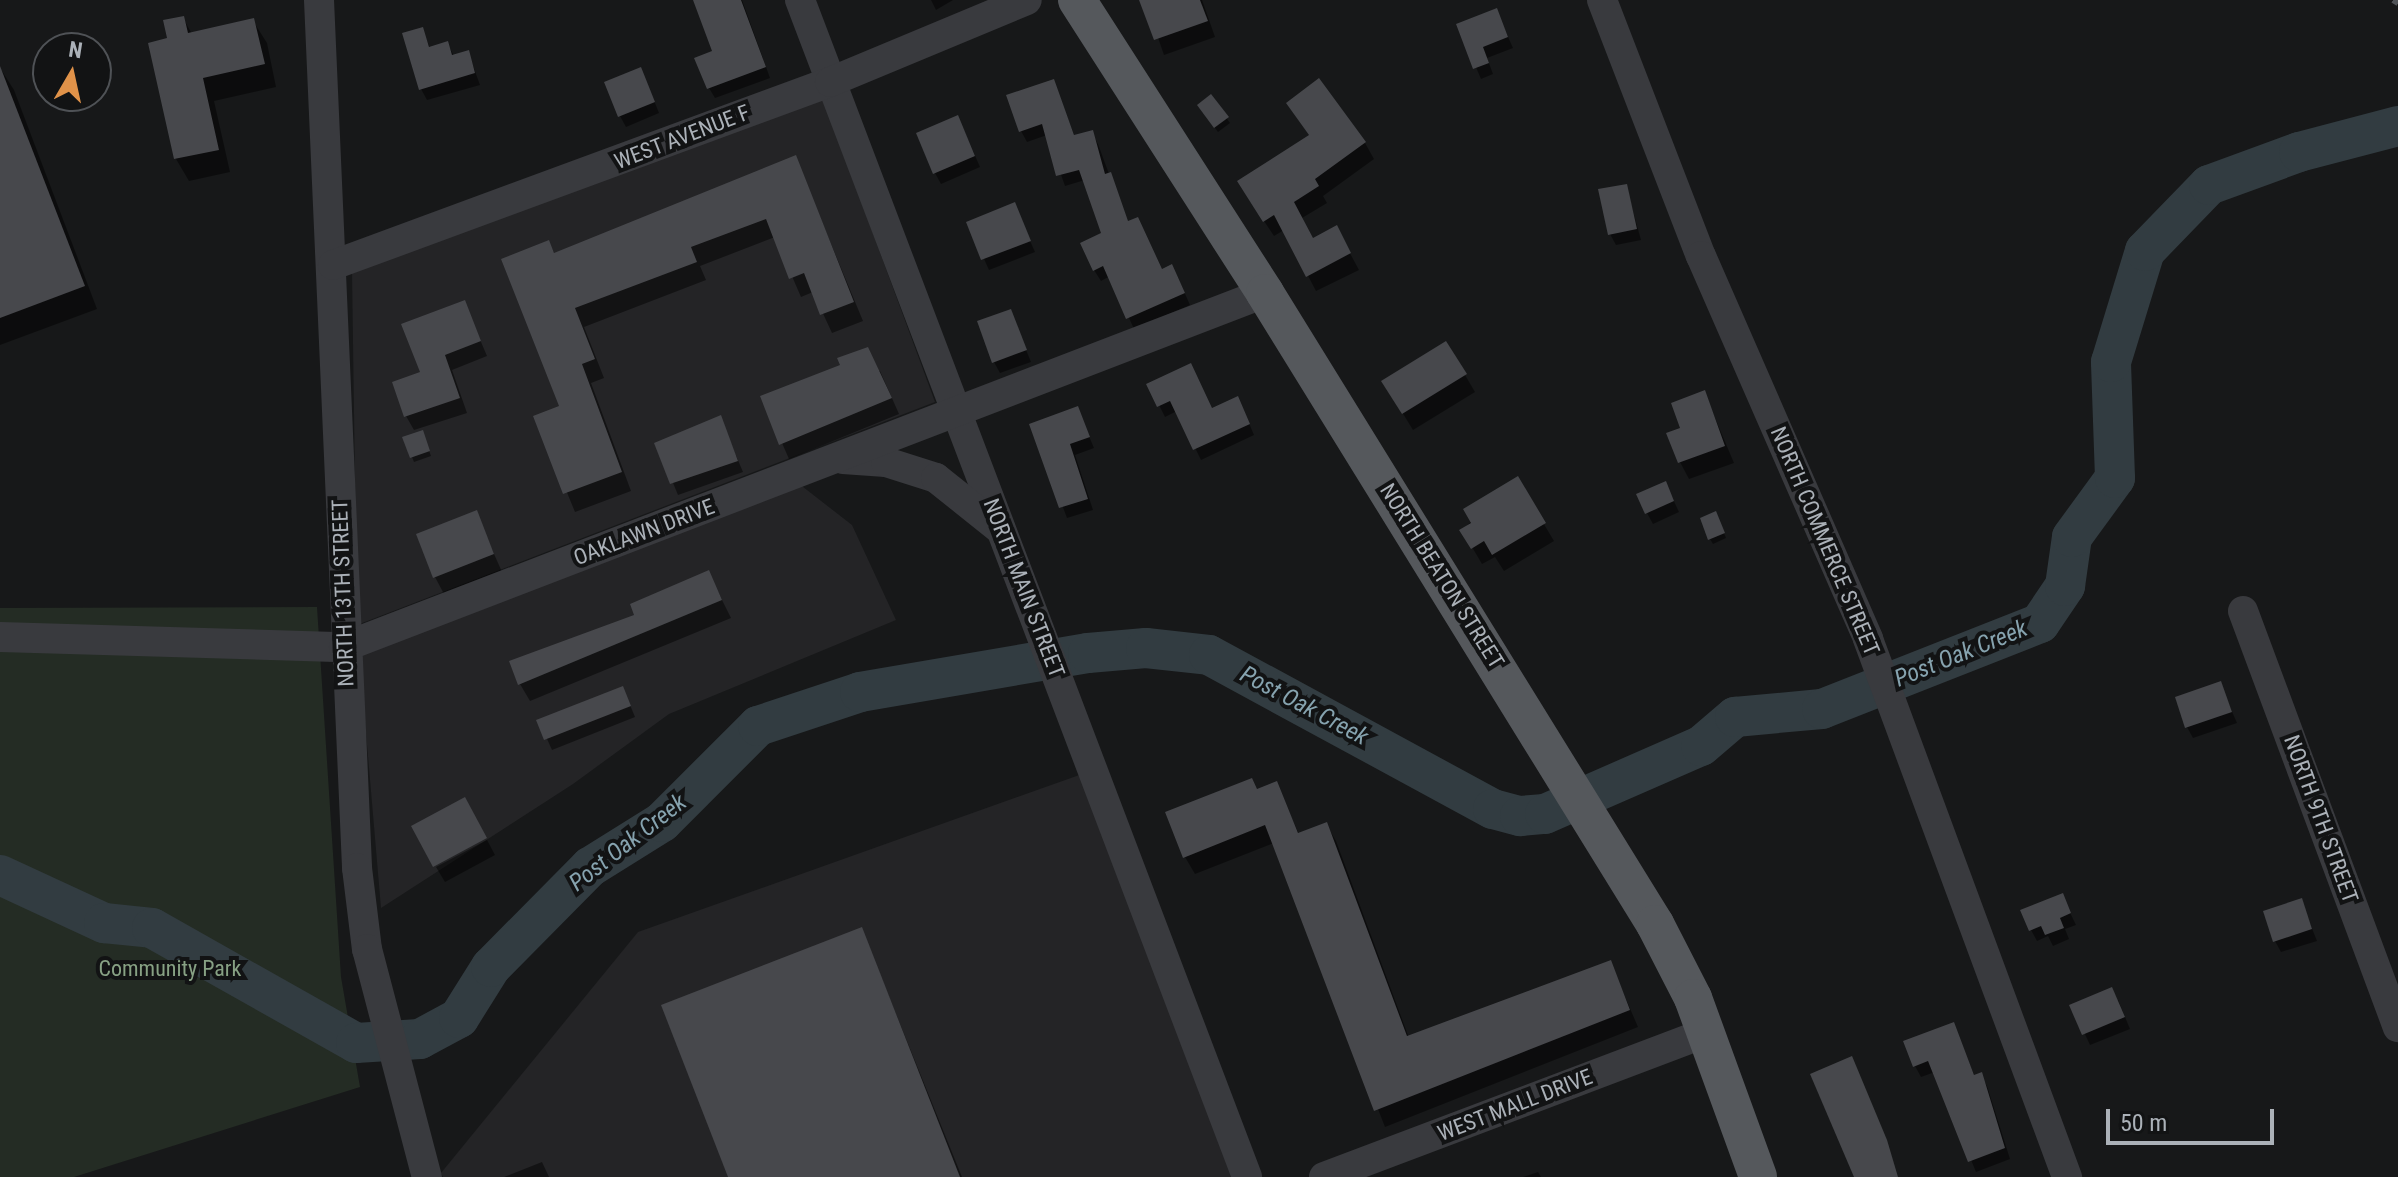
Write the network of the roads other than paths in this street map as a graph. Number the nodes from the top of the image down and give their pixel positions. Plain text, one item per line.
1 (319, 0) edge
2 (800, 0) edge
3 (1027, 0) edge
4 (1077, 0) edge
5 (1602, 0) edge
6 (830, 82) junction
7 (333, 265) junction
8 (1265, 293) junction
9 (959, 412) junction
10 (833, 458) junction
11 (1000, 529) junction
12 (2243, 611) dead end
13 (0, 637) edge
14 (344, 647) junction
15 (2398, 1027) edge
16 (1706, 1033) junction
17 (427, 1177) edge
18 (1247, 1177) edge
19 (1324, 1177) edge
20 (1758, 1177) edge
21 (2067, 1177) edge

1 - 7 street, NORTH 13TH STREET
2 - 6 street, NORTH MAIN STREET
3 - 6 street, WEST AVENUE F
4 - 8 main road, NORTH BEATON STREET
5 - 21 street, NORTH COMMERCE STREET
6 - 7 street, WEST AVENUE F
6 - 9 street, NORTH MAIN STREET
7 - 14 street, NORTH 13TH STREET
8 - 9 street, OAKLAWN DRIVE
8 - 16 main road, NORTH BEATON STREET
9 - 10 street, OAKLAWN DRIVE
9 - 11 street, NORTH MAIN STREET
10 - 11 street
10 - 14 street, OAKLAWN DRIVE
11 - 18 street, NORTH MAIN STREET
12 - 15 street, NORTH 9TH STREET
13 - 14 street, OAKLAWN DRIVE
14 - 17 street, NORTH 13TH STREET
16 - 19 street, WEST MALL DRIVE
16 - 20 main road, NORTH BEATON STREET

